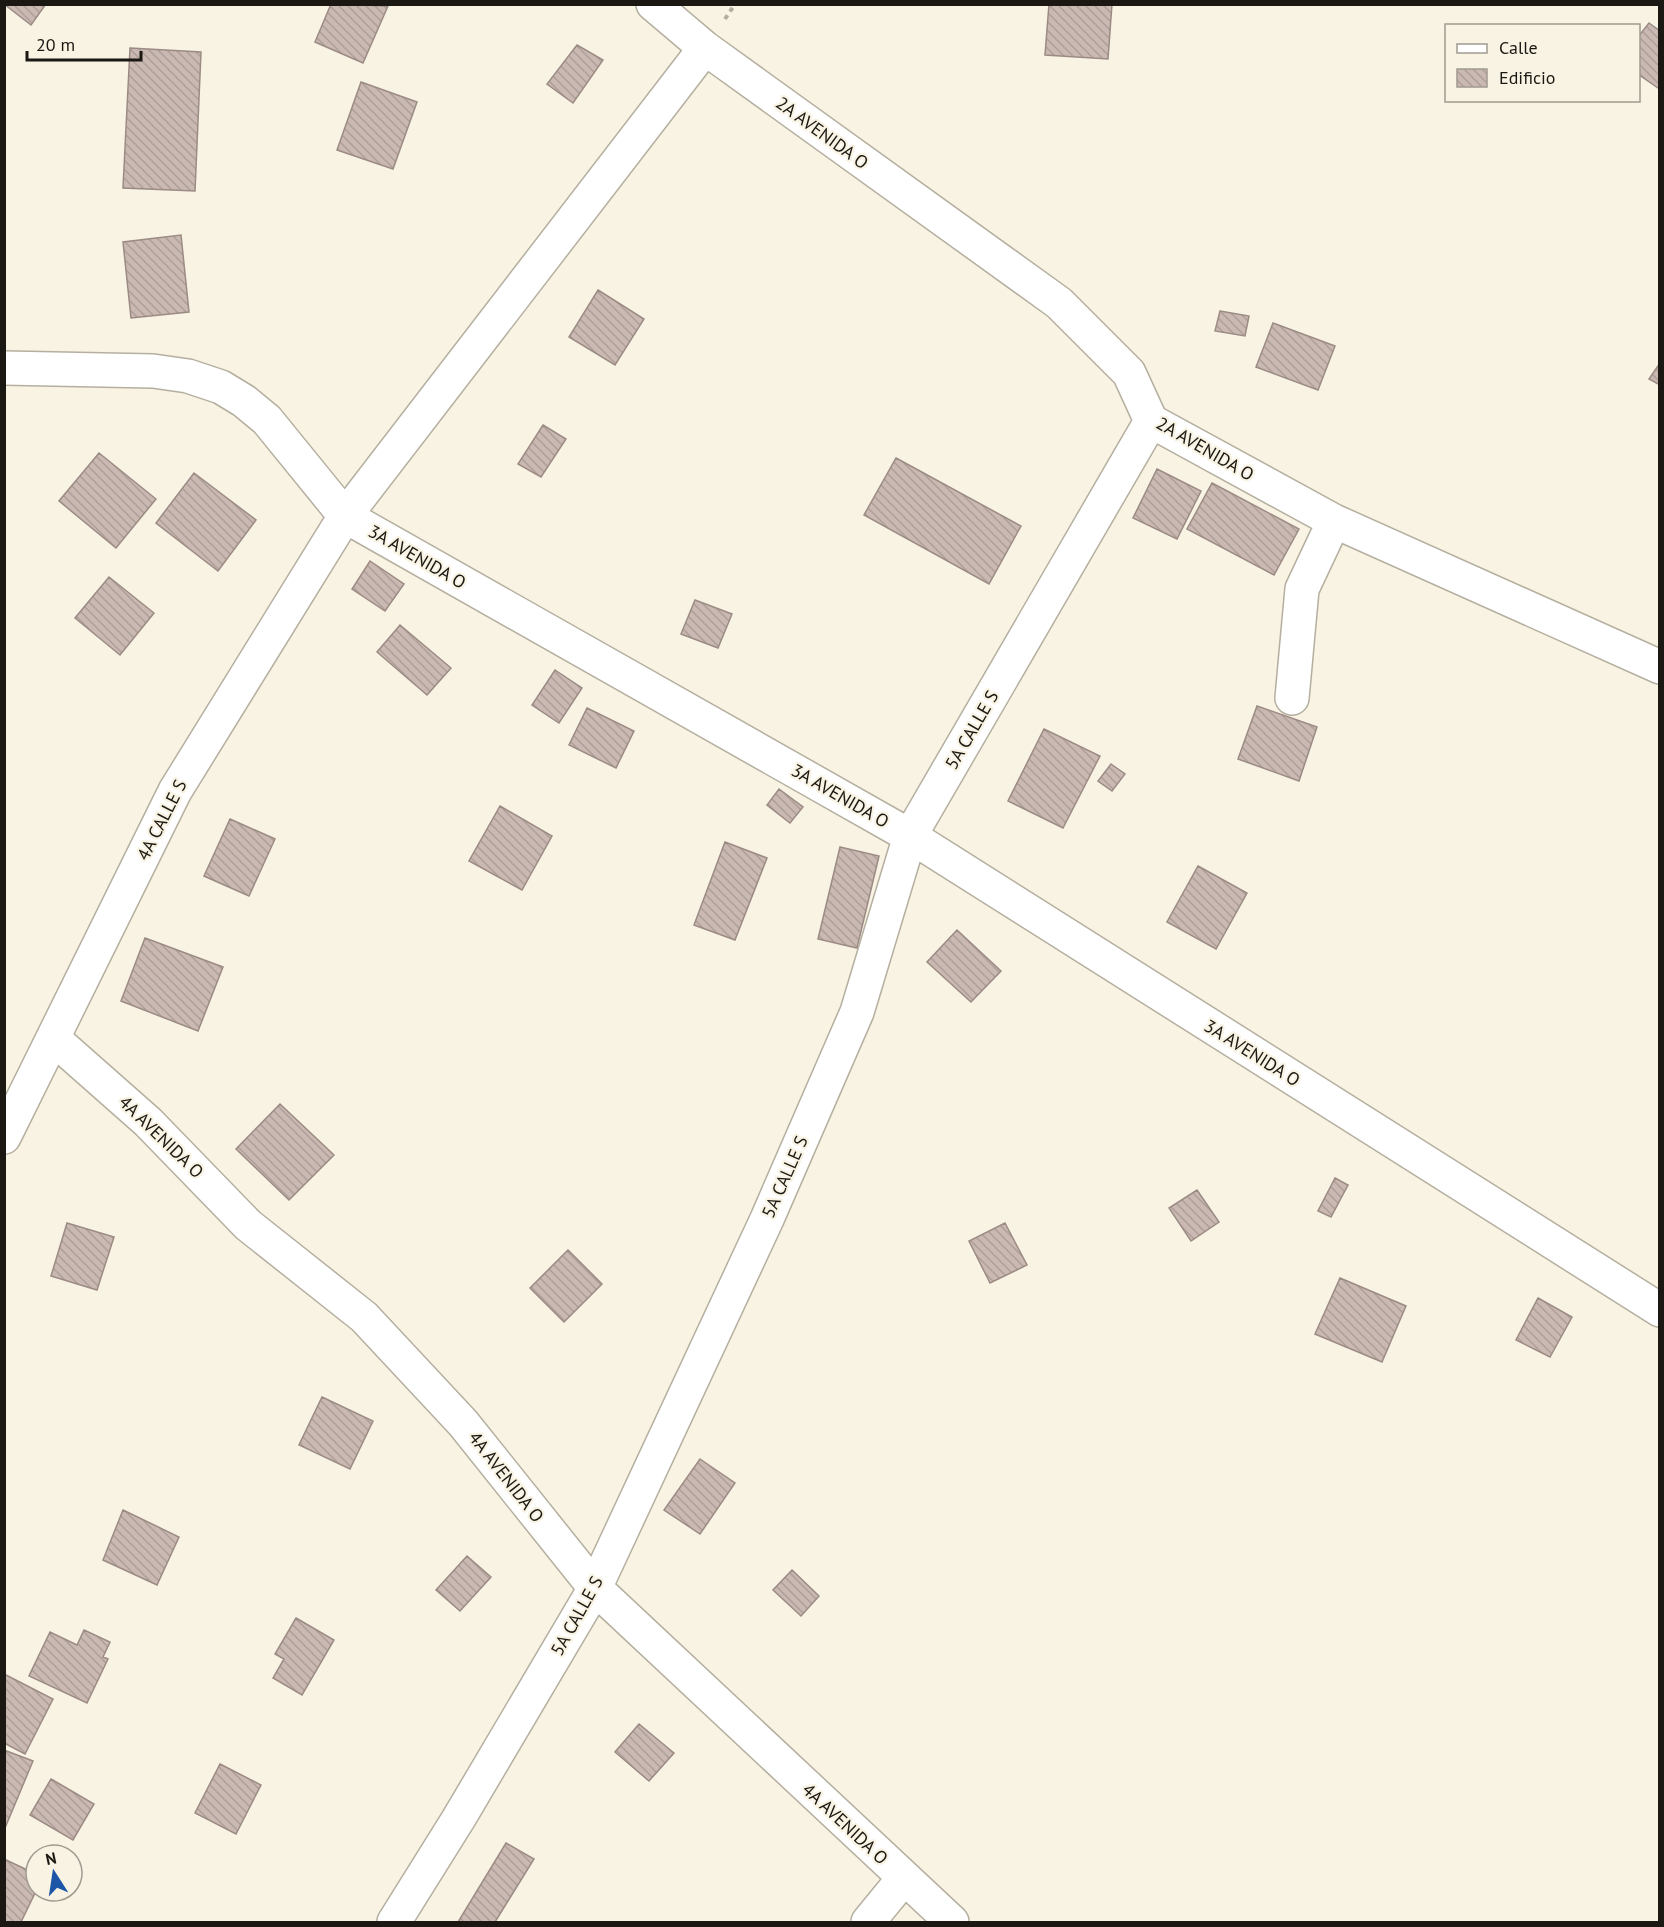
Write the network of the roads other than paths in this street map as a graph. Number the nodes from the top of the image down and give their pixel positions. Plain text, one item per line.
1 (653, 4) edge
2 (705, 48) junction
3 (4, 368) edge
4 (1151, 422) junction
5 (345, 516) junction
6 (1334, 521) junction
7 (1659, 667) edge
8 (1292, 698) dead end
9 (910, 836) junction
10 (54, 1039) junction
11 (4, 1137) edge
12 (1659, 1310) edge
13 (594, 1588) junction
14 (904, 1878) junction
15 (394, 1923) edge
16 (868, 1923) edge
17 (952, 1923) edge

1 - 2 street, 2A AVENIDA O
2 - 4 street, 2A AVENIDA O
2 - 5 street, 4A CALLE S
3 - 5 street, 3A AVENIDA O
4 - 6 street, 2A AVENIDA O
4 - 9 street, 5A CALLE S
5 - 9 street, 3A AVENIDA O
5 - 10 street, 4A CALLE S
6 - 7 street, 2A AVENIDA O
6 - 8 street
9 - 12 street, 3A AVENIDA O
9 - 13 street, 5A CALLE S
10 - 11 street, 4A CALLE S
10 - 13 street, 4A AVENIDA O
13 - 14 street, 4A AVENIDA O
13 - 15 street, 5A CALLE S
14 - 16 street
14 - 17 street, 4A AVENIDA O

